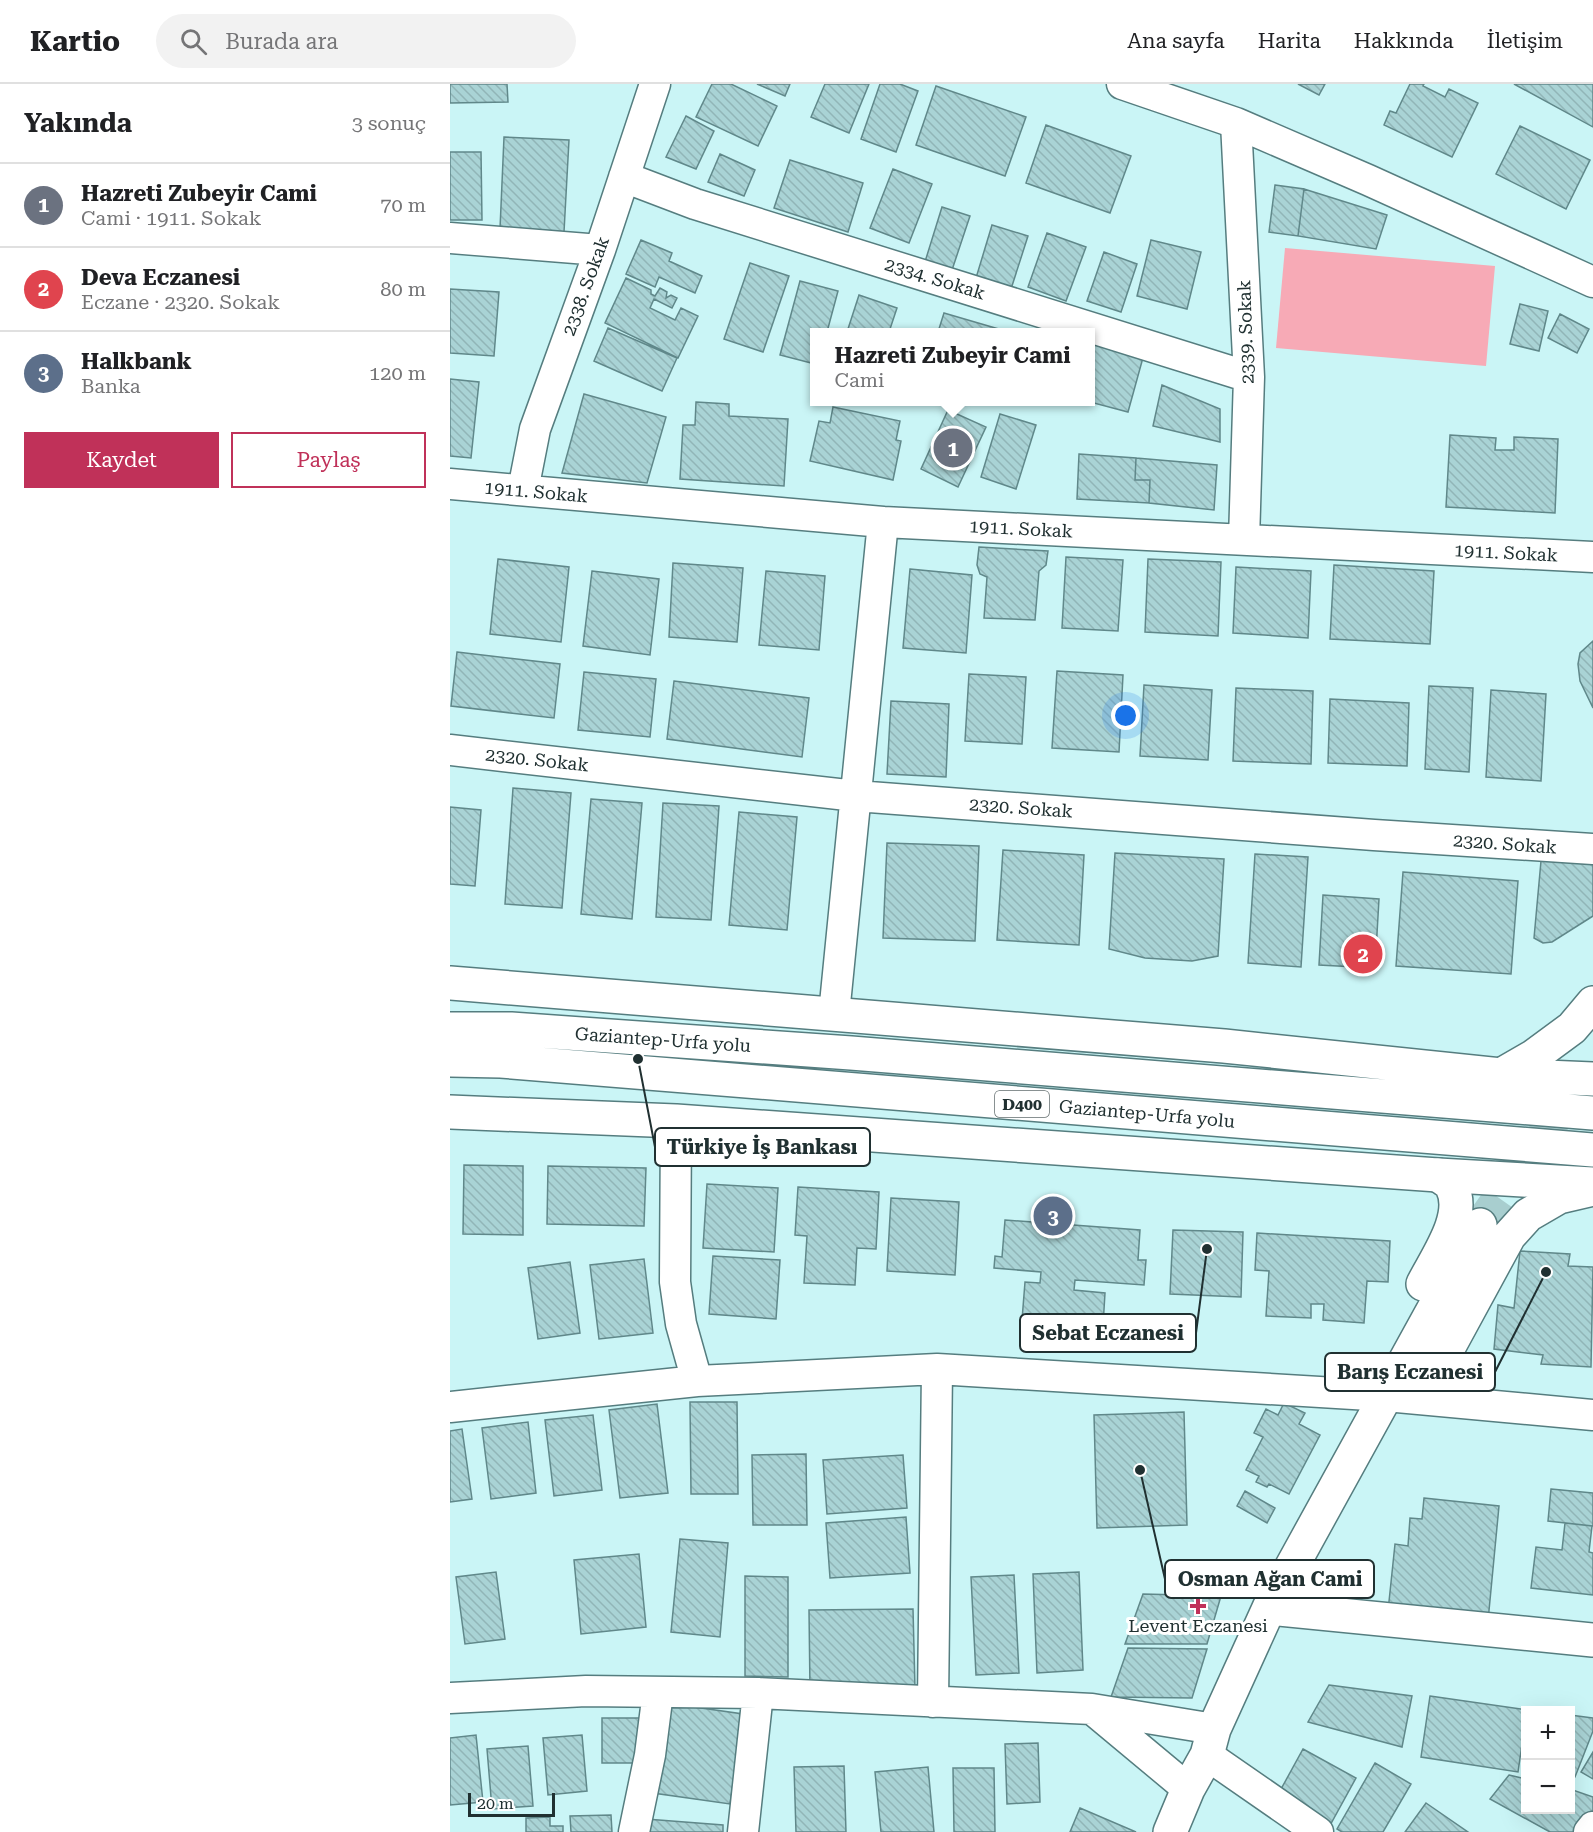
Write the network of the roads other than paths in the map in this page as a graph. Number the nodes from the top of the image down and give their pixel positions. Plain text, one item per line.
1 (655, 84) edge
2 (1122, 84) edge
3 (1164, 91) edge
4 (1236, 123) junction
5 (624, 177) junction
6 (450, 238) edge
7 (600, 250) junction
8 (1593, 282) edge
9 (1092, 328) edge
10 (1095, 329) edge
11 (1249, 377) junction
12 (450, 484) edge
13 (523, 490) junction
14 (883, 522) junction
15 (1244, 540) junction
16 (1593, 557) edge
17 (450, 750) edge
18 (856, 796) junction
19 (1593, 849) edge
20 (450, 983) edge
21 (1593, 1003) edge
22 (834, 1014) junction
23 (450, 1029) edge
24 (450, 1060) edge
25 (1501, 1075) junction
26 (1593, 1079) edge
27 (450, 1112) edge
28 (1593, 1113) edge
29 (676, 1121) junction
30 (1593, 1150) edge
31 (1438, 1175) junction
32 (1593, 1184) edge
33 (1593, 1189) edge
34 (1480, 1225) tunnel mouth
35 (937, 1369) junction
36 (697, 1381) junction
37 (1391, 1387) junction
38 (450, 1407) edge
39 (1593, 1415) edge
40 (1269, 1608) junction
41 (1593, 1640) edge
42 (658, 1692) junction
43 (758, 1693) junction
44 (450, 1698) edge
45 (933, 1702) junction
46 (1092, 1709) junction
47 (1210, 1742) junction
48 (1188, 1790) junction
49 (1593, 1827) edge
50 (634, 1832) edge
51 (742, 1832) edge
52 (1170, 1832) edge
53 (1318, 1832) edge
54 (1589, 1832) edge

1 - 5 street, 2338. Sokak
2 - 3 street
3 - 4 street
4 - 8 street
4 - 11 street, 2339. Sokak
5 - 7 street, 2338. Sokak
5 - 9 street, 2334. Sokak
6 - 7 street
7 - 13 street, 2338. Sokak
10 - 11 street, 2334. Sokak
11 - 15 street, 2339. Sokak
12 - 13 street, 1911. Sokak
13 - 14 street, 1911. Sokak
14 - 15 street, 1911. Sokak
14 - 18 street
15 - 16 street, 1911. Sokak
17 - 18 street, 2320. Sokak
18 - 19 street, 2320. Sokak
18 - 22 street
20 - 22 main road
21 - 25 main road
22 - 25 main road
23 - 28 main road, Gaziantep-Urfa yolu / D400
24 - 30 main road, Gaziantep-Urfa yolu / D400
25 - 26 main road
27 - 29 main road
29 - 31 main road
29 - 36 street
31 - 32 main road
31 - 37 main road
33 - 37 main road
34 - 37 main road
35 - 36 street
35 - 37 street
35 - 45 street
36 - 38 street
37 - 39 street
37 - 40 main road
40 - 41 main road
40 - 47 main road
42 - 43 street
42 - 44 street
42 - 50 street
43 - 45 street
43 - 51 street
45 - 46 street
46 - 47 street
46 - 48 street
47 - 48 main road
47 - 53 street
48 - 52 main road
49 - 54 street

